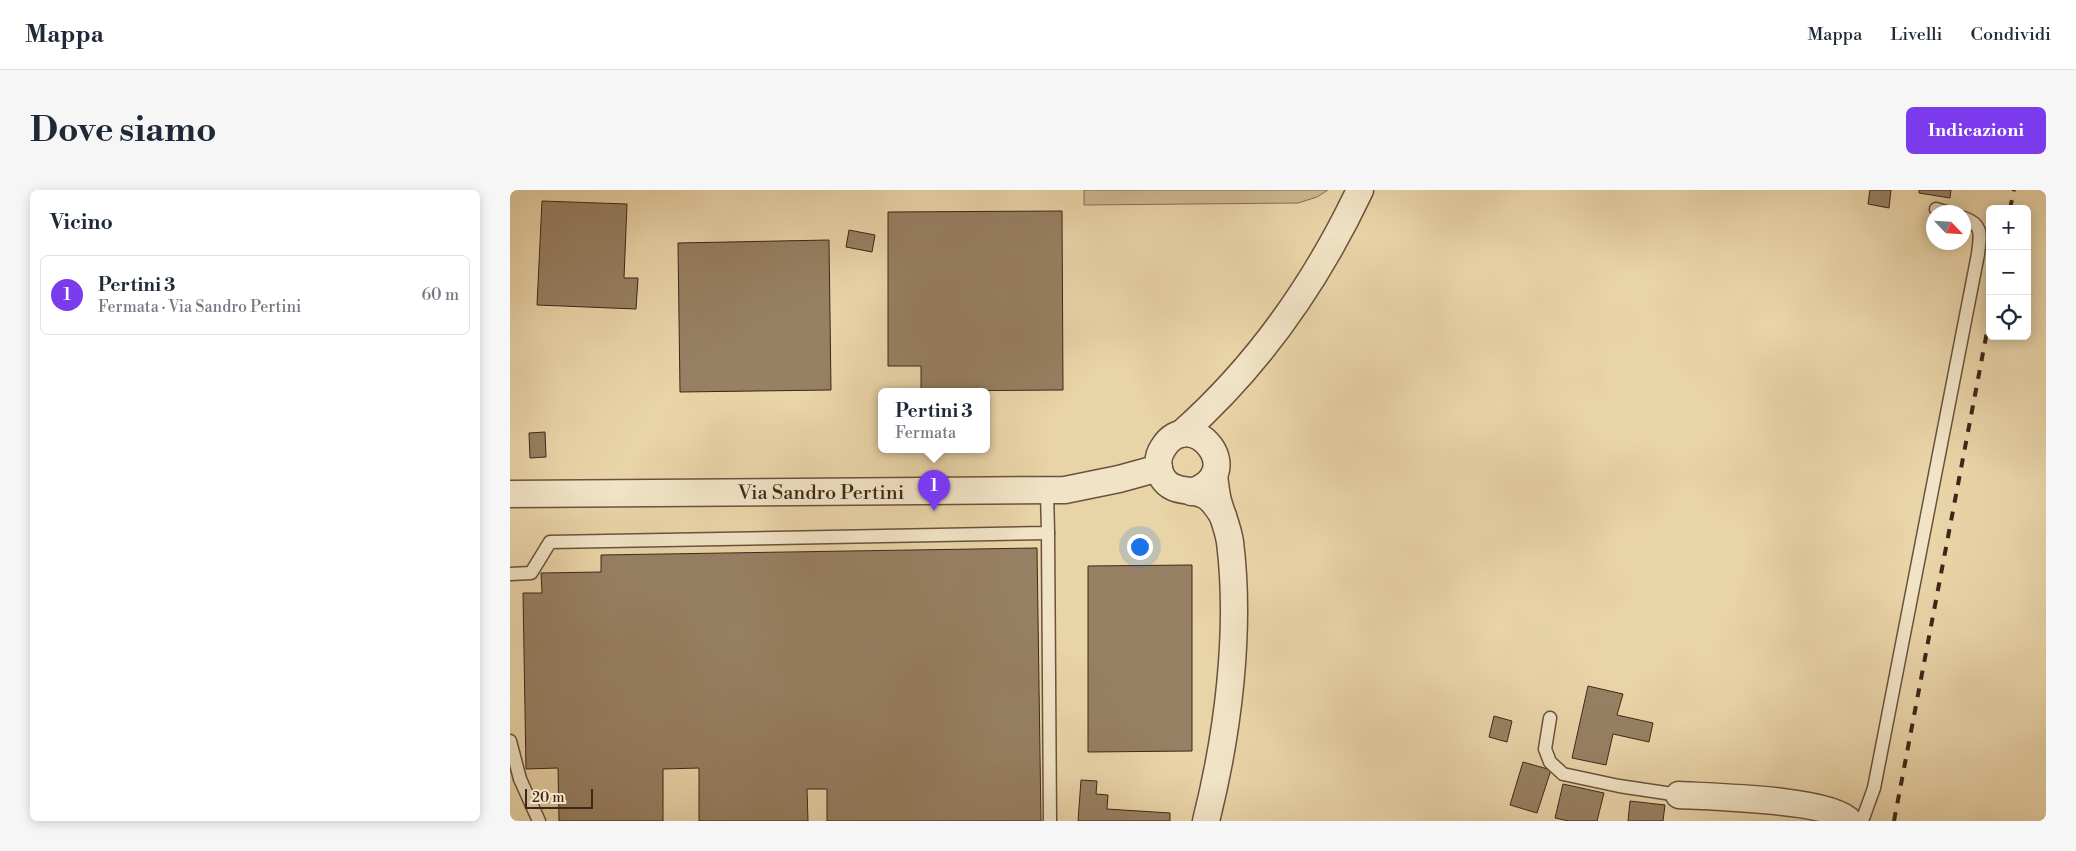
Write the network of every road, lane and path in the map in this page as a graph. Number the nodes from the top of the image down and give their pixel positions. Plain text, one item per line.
1 (1360, 190) edge
2 (1971, 221) edge
3 (1241, 375) junction
4 (1181, 434) junction
5 (1211, 446) junction
6 (1159, 468) junction
7 (1214, 475) junction
8 (1048, 490) junction
9 (1191, 492) junction
10 (510, 494) edge
11 (1223, 516) junction
12 (1048, 533) junction
13 (510, 574) edge
14 (1550, 718) dead end
15 (510, 741) edge
16 (1679, 795) joint
17 (539, 821) edge
18 (1050, 821) edge
19 (1206, 821) edge
20 (1849, 821) edge
21 (1862, 821) edge

1 - 3 street
2 - 21 lane
3 - 4 street
3 - 5 street
4 - 5 street
4 - 6 street
5 - 7 street
6 - 8 street, Via Sandro Pertini
6 - 9 street
7 - 9 street
7 - 11 street
8 - 10 street, Via Sandro Pertini
8 - 12 lane
9 - 11 street
11 - 19 street
12 - 13 lane
12 - 18 lane
14 - 16 lane
15 - 17 lane
16 - 20 street

